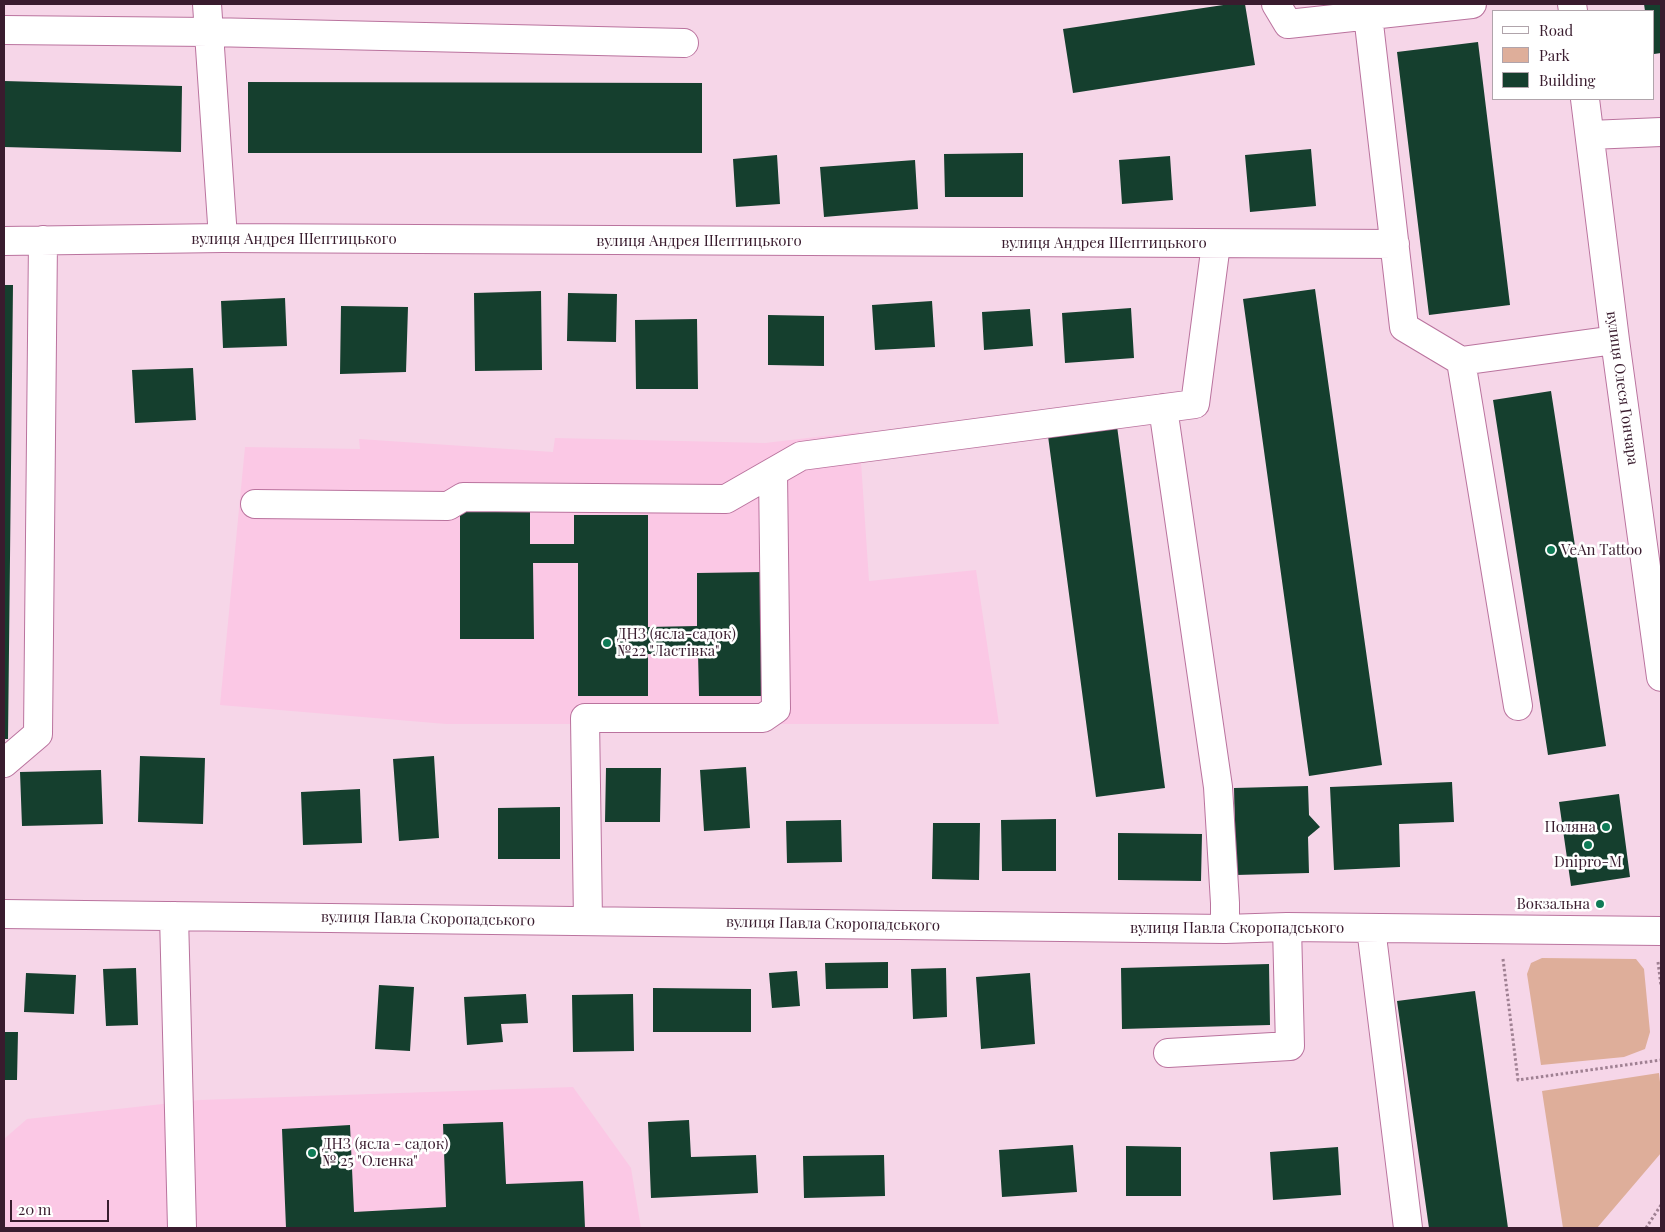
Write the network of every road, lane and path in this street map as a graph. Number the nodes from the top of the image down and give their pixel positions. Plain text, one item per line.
1 (207, 4) edge
2 (1472, 4) edge
3 (1282, 14) edge
4 (1368, 15) junction
5 (4, 30) edge
6 (209, 32) junction
7 (684, 43) dead end
8 (1585, 100) edge
9 (1661, 132) edge
10 (1590, 135) junction
11 (222, 238) junction
12 (43, 240) junction
13 (4, 241) edge
14 (1216, 244) junction
15 (1395, 244) junction
16 (1615, 340) junction
17 (1462, 361) junction
18 (1163, 408) junction
19 (773, 473) junction
20 (255, 504) dead end
21 (1661, 677) edge
22 (1518, 706) dead end
23 (4, 763) edge
24 (4, 914) edge
25 (174, 916) junction
26 (588, 921) junction
27 (1286, 927) junction
28 (1371, 928) junction
29 (1226, 929) junction
30 (1661, 931) edge
31 (1502, 952) dead end
32 (1658, 958) dead end
33 (1661, 986) edge
34 (1168, 1053) dead end
35 (1661, 1060) edge
36 (1661, 1205) edge
37 (182, 1228) edge
38 (1408, 1228) edge
39 (1646, 1228) edge

1 - 6 street
2 - 4 street
3 - 4 street
4 - 15 street
5 - 6 street
6 - 7 street
6 - 11 street
8 - 10 street, вулиця Олеся Гончара
9 - 10 street
10 - 16 street, вулиця Олеся Гончара
11 - 12 street, вулиця Андрея Шептицького
11 - 14 street, вулиця Андрея Шептицького
12 - 13 street, вулиця Андрея Шептицького
12 - 23 street
14 - 15 street, вулиця Андрея Шептицького
14 - 18 street
15 - 17 street
16 - 17 street
16 - 21 street, вулиця Олеся Гончара
17 - 22 street
18 - 19 street
18 - 29 street
19 - 20 street
19 - 26 street
24 - 25 street, вулиця Павла Скоропадського
25 - 26 street, вулиця Павла Скоропадського
25 - 37 street
26 - 29 street, вулиця Павла Скоропадського
27 - 28 street, вулиця Павла Скоропадського
27 - 29 street, вулиця Павла Скоропадського
27 - 34 street
28 - 30 street, вулиця Павла Скоропадського
28 - 38 street
31 - 35 path
32 - 33 path
36 - 39 path

